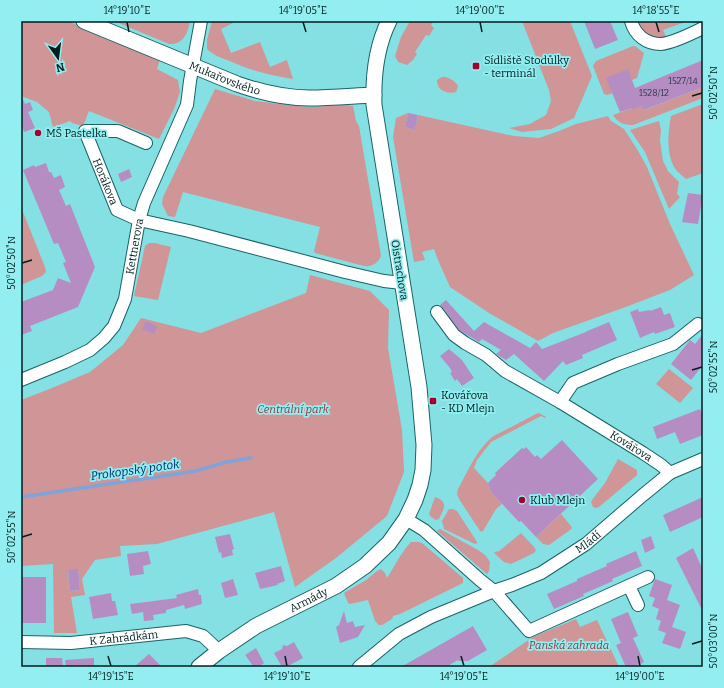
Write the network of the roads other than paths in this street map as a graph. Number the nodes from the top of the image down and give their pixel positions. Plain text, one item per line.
1 (84, 21) edge
2 (201, 21) edge
3 (389, 21) edge
4 (631, 21) edge
5 (703, 28) edge
6 (193, 66) junction
7 (374, 95) junction
8 (146, 143) dead end
9 (139, 220) junction
10 (402, 283) junction
11 (437, 312) dead end
12 (698, 324) dead end
13 (21, 380) edge
14 (560, 402) junction
15 (703, 459) edge
16 (670, 473) junction
17 (406, 519) junction
18 (648, 577) dead end
19 (629, 586) junction
20 (494, 591) junction
21 (638, 605) dead end
22 (21, 642) edge
23 (219, 651) junction
24 (199, 667) edge
25 (359, 667) edge

1 - 6 street, Mukařovského
2 - 6 street, Kettnerova
3 - 7 street, Oistrachova
4 - 5 street
6 - 7 street, Mukařovského
6 - 9 street, Kettnerova
7 - 10 street, Oistrachova
8 - 9 street, Horákova
9 - 10 street, Horákova
9 - 13 street, Kettnerova
10 - 17 street, Oistrachova
11 - 14 street, Kovářova
12 - 14 street
14 - 16 street, Kovářova
15 - 16 street
16 - 20 street, Mládí
17 - 20 street
17 - 23 street, Armády
18 - 19 street
19 - 20 street
19 - 21 street
20 - 25 street, Mládí
22 - 23 street, K Zahrádkám
23 - 24 street, Armády

